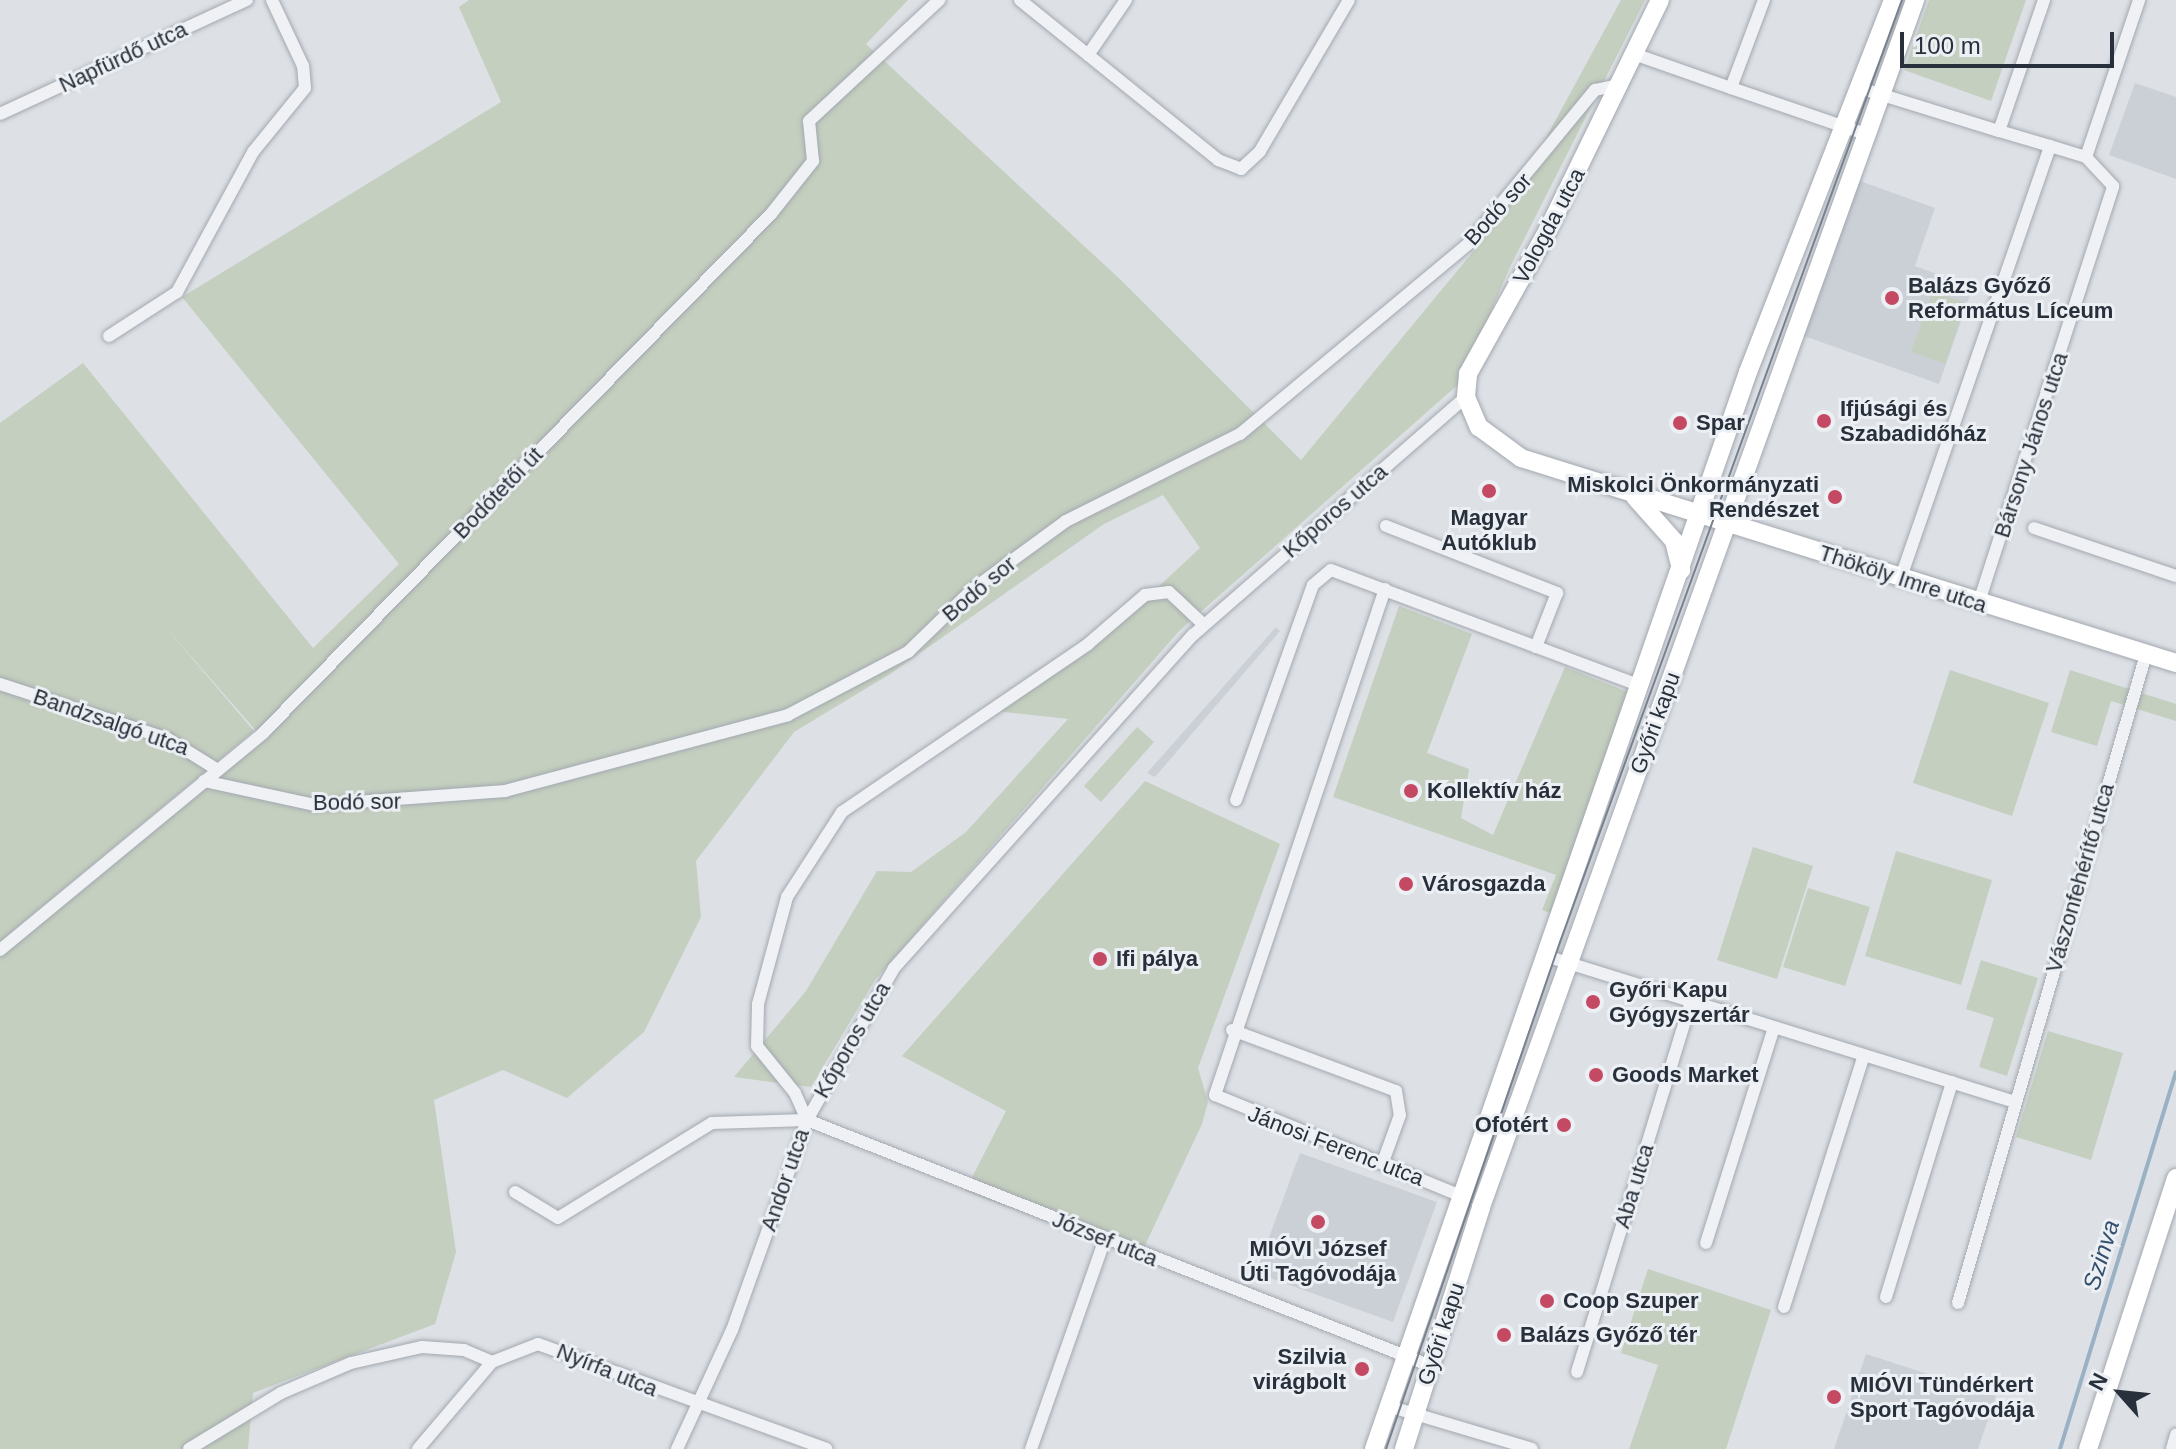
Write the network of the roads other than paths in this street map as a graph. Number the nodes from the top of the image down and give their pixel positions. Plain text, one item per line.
1 (247, 0) edge
2 (272, 0) edge
3 (939, 0) edge
4 (1020, 0) edge
5 (1126, 0) edge
6 (1349, 0) edge
7 (1660, 0) edge
8 (1764, 0) edge
9 (1893, 0) edge
10 (1915, 0) edge
11 (2044, 0) edge
12 (2139, 0) edge
13 (1634, 54) junction
14 (1088, 55) junction
15 (1619, 85) junction
16 (1731, 88) junction
17 (1860, 88) junction
18 (1880, 94) junction
19 (0, 114) edge
20 (1845, 127) junction
21 (1999, 131) junction
22 (1865, 134) junction
23 (2050, 146) junction
24 (2086, 157) junction
25 (109, 336) dead end
26 (1466, 397) junction
27 (1631, 493) junction
28 (1701, 513) junction
29 (1729, 522) junction
30 (1386, 526) dead end
31 (2034, 528) dead end
32 (1681, 570) junction
33 (2176, 576) edge
34 (1901, 577) junction
35 (1385, 589) junction
36 (1978, 605) junction
37 (1204, 625) junction
38 (1536, 647) junction
39 (2146, 654) junction
40 (2176, 663) edge
41 (0, 684) edge
42 (1641, 686) junction
43 (216, 769) junction
44 (204, 781) junction
45 (1236, 800) dead end
46 (0, 950) edge
47 (1546, 956) junction
48 (1568, 963) junction
49 (1691, 1001) junction
50 (1774, 1027) junction
51 (1232, 1030) junction
52 (1864, 1055) junction
53 (1952, 1082) junction
54 (2016, 1102) junction
55 (807, 1120) junction
56 (1383, 1162) junction
57 (2176, 1178) edge
58 (515, 1192) dead end
59 (1459, 1195) junction
60 (1105, 1239) junction
61 (1706, 1243) dead end
62 (1886, 1297) dead end
63 (1958, 1303) dead end
64 (1784, 1307) dead end
65 (1404, 1356) junction
66 (492, 1362) junction
67 (1431, 1366) junction
68 (1577, 1372) dead end
69 (694, 1405) junction
70 (1388, 1406) junction
71 (1415, 1413) junction
72 (2176, 1435) edge
73 (189, 1449) edge
74 (418, 1449) edge
75 (677, 1449) edge
76 (826, 1449) edge
77 (1031, 1449) edge
78 (1374, 1449) edge
79 (1404, 1449) edge
80 (1532, 1449) edge
81 (2088, 1449) edge
82 (2172, 1449) edge

1 - 19 street, Napfürdő utca
2 - 25 street
3 - 43 street, Bodótetői út
4 - 14 street
5 - 14 street
6 - 14 street
7 - 13 street, Vologda utca
8 - 16 street
9 - 17 street, Győri kapu
10 - 18 street, Győri kapu
11 - 21 street
12 - 24 street
13 - 15 street, Vologda utca
13 - 16 street
15 - 26 street, Vologda utca
15 - 44 street, Bodó sor
16 - 20 street
17 - 18 street
17 - 20 street, Győri kapu
18 - 21 street
18 - 22 street, Győri kapu
20 - 22 street
20 - 28 street, Győri kapu
21 - 23 street
22 - 29 street, Győri kapu
23 - 24 street
23 - 34 street
24 - 36 street, Bársony János utca
26 - 27 street, Thököly Imre utca
26 - 37 street, Kőporos utca
27 - 28 street, Thököly Imre utca
27 - 32 street
28 - 29 street, Thököly Imre utca
28 - 32 street, Győri kapu
29 - 34 street, Thököly Imre utca
29 - 48 street, Győri kapu
30 - 38 street, Kőporos utca
31 - 33 street
32 - 42 street, Győri kapu
34 - 36 street, Thököly Imre utca
35 - 38 street, Kőporos utca
35 - 45 street, Kőporos utca
35 - 51 street
36 - 39 street, Thököly Imre utca
37 - 55 street, Kőporos utca
37 - 55 street, Kőporos utca
38 - 42 street, Kőporos utca
39 - 40 street, Thököly Imre utca
39 - 54 street, Vászonfehérítő utca
41 - 43 street, Bandzsalgó utca
42 - 47 street, Győri kapu
43 - 44 street, Bodótetői út
44 - 46 street, Bodótetői út
47 - 48 street
47 - 59 street, Győri kapu
48 - 49 street
48 - 67 street, Győri kapu
49 - 50 street
49 - 68 street, Aba utca
50 - 52 street
50 - 61 street
51 - 56 street, Jánosi Ferenc utca
51 - 56 street
52 - 53 street
52 - 64 street
53 - 54 street
53 - 62 street
54 - 63 street
55 - 58 street, Andor utca
55 - 60 street, József utca
55 - 69 street, Andor utca
56 - 59 street, Jánosi Ferenc utca
57 - 81 street
59 - 65 street, Győri kapu
60 - 65 street, József utca
60 - 77 street
65 - 67 street, József utca
65 - 70 street, Győri kapu
66 - 69 street, Nyírfa utca
66 - 73 street
66 - 74 street, Nyírfa utca
67 - 71 street, Győri kapu
69 - 75 street, Andor utca
69 - 76 street, Nyírfa utca
70 - 71 street
70 - 78 street, Győri kapu
71 - 79 street, Győri kapu
71 - 80 street
72 - 82 street

